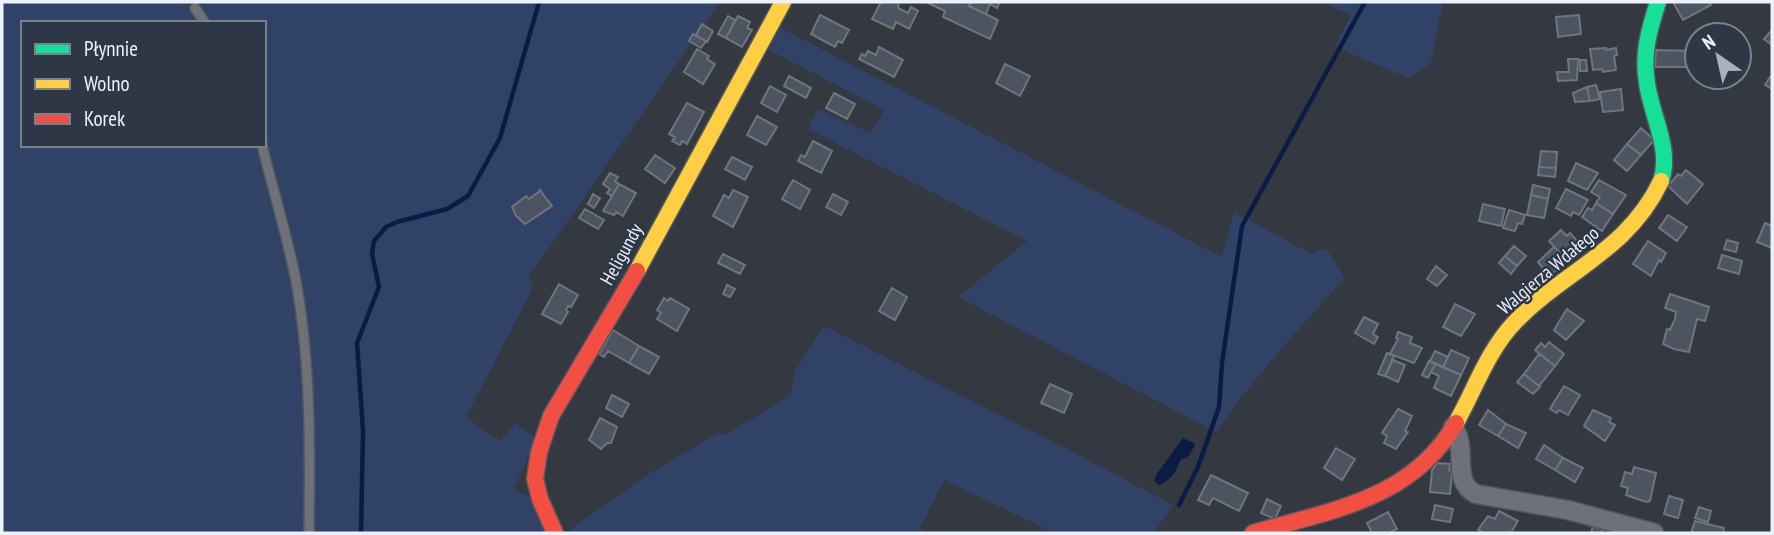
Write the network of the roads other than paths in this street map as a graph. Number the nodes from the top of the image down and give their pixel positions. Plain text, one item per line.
1 (783, 2) edge
2 (1658, 2) edge
3 (195, 8) dead end
4 (204, 21) edge
5 (262, 147) edge
6 (1453, 427) junction
7 (309, 533) edge
8 (555, 533) edge
9 (1253, 533) edge
10 (1654, 533) edge

1 - 8 street, Heligundy
2 - 6 street, Walgierza Wdałego
3 - 4 lane
5 - 7 lane
6 - 9 street, Walgierza Wdałego
6 - 10 street

